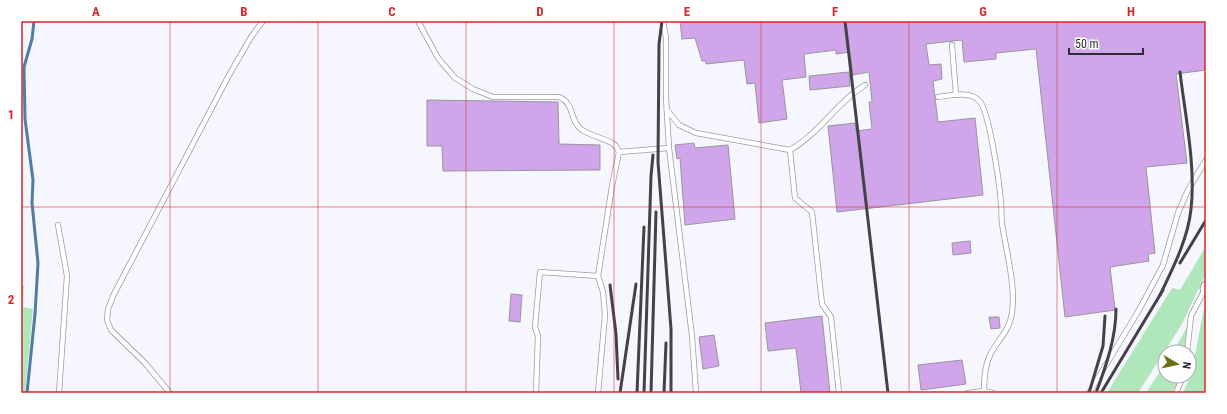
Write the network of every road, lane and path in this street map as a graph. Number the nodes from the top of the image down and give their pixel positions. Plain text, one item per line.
1 (264, 21) edge
2 (418, 21) edge
3 (663, 21) edge
4 (952, 45) dead end
5 (865, 85) dead end
6 (956, 95) junction
7 (938, 97) dead end
8 (667, 110) junction
9 (669, 148) junction
10 (790, 150) junction
11 (619, 152) junction
12 (1206, 160) edge
13 (58, 225) dead end
14 (598, 276) junction
15 (1205, 288) edge
16 (1188, 344) edge
17 (984, 391) junction
18 (59, 393) edge
19 (170, 393) edge
20 (536, 393) edge
21 (598, 393) edge
22 (696, 393) edge
23 (839, 393) edge
24 (968, 393) edge
25 (993, 393) edge
26 (1089, 393) edge

1 - 19 lane
2 - 11 lane
3 - 8 lane
4 - 6 lane
5 - 10 lane
6 - 7 lane
6 - 17 lane
8 - 9 lane
8 - 10 lane
9 - 11 lane
9 - 22 lane
10 - 23 lane
11 - 14 lane
12 - 26 lane
13 - 18 lane
14 - 20 lane
14 - 21 lane
15 - 16 lane
17 - 24 lane
17 - 25 lane

